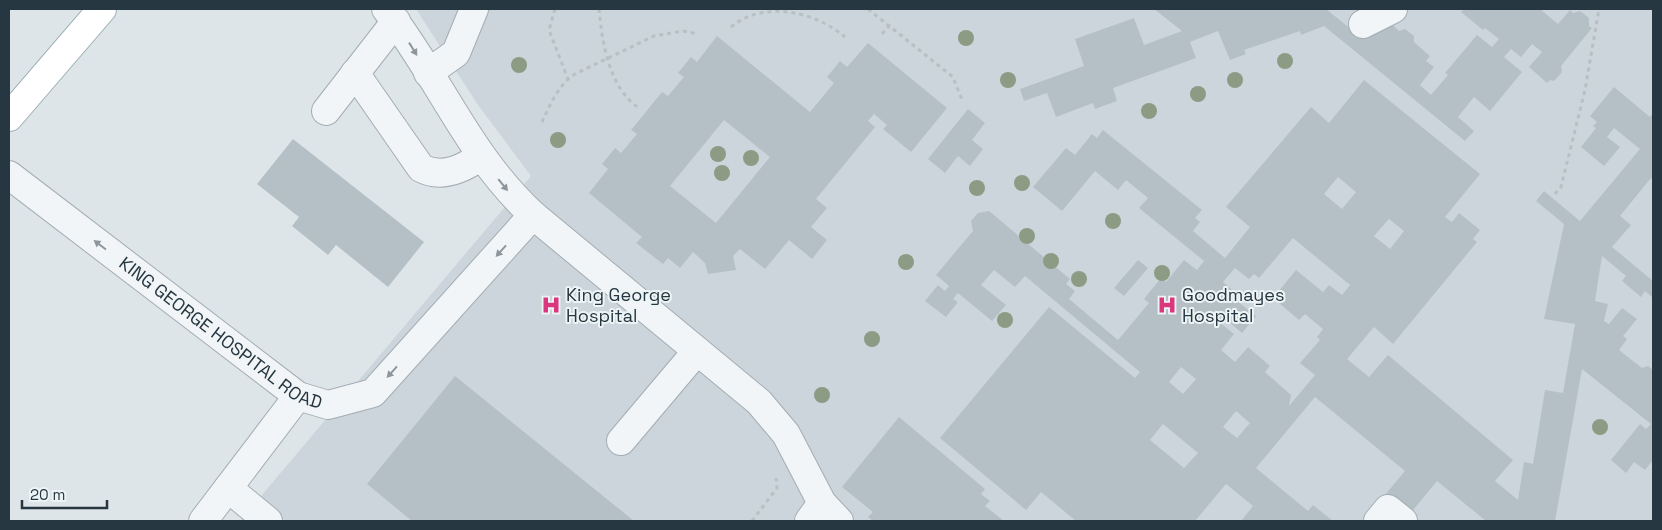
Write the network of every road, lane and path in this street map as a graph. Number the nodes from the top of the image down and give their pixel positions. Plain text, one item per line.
1 (102, 9) edge
2 (474, 9) edge
3 (555, 9) edge
4 (599, 9) edge
5 (868, 9) edge
6 (1394, 9) edge
7 (1599, 9) edge
8 (391, 15) edge
9 (1363, 24) dead end
10 (889, 26) junction
11 (731, 27) dead end
12 (698, 34) dead end
13 (882, 34) dead end
14 (845, 37) dead end
15 (609, 59) junction
16 (355, 73) junction
17 (428, 73) junction
18 (568, 79) junction
19 (962, 100) dead end
20 (638, 108) dead end
21 (326, 111) dead end
22 (9, 117) edge
23 (542, 122) dead end
24 (480, 156) junction
25 (9, 175) edge
26 (1555, 194) dead end
27 (534, 215) junction
28 (697, 351) junction
29 (298, 396) junction
30 (621, 442) dead end
31 (775, 471) dead end
32 (228, 488) junction
33 (823, 515) edge
34 (203, 521) edge
35 (268, 521) edge
36 (752, 521) edge
37 (1378, 521) edge
38 (1404, 521) edge

1 - 22 main road
2 - 17 street
3 - 18 path
4 - 15 path
5 - 10 path
6 - 9 street
7 - 26 path
8 - 16 street
8 -> 17 street
10 - 13 path
10 - 19 path
11 - 14 path
12 - 15 path
15 - 18 path
15 - 20 path
16 - 21 street
16 - 24 street
17 - 24 street
18 - 23 path
24 -> 27 street
29 -> 25 street, KING GEORGE HOSPITAL ROAD
27 - 28 street
27 -> 29 street, KING GEORGE HOSPITAL ROAD
28 - 30 street
28 - 33 street
29 - 32 street
31 - 36 path
32 - 34 street
32 - 35 street
37 - 38 street

